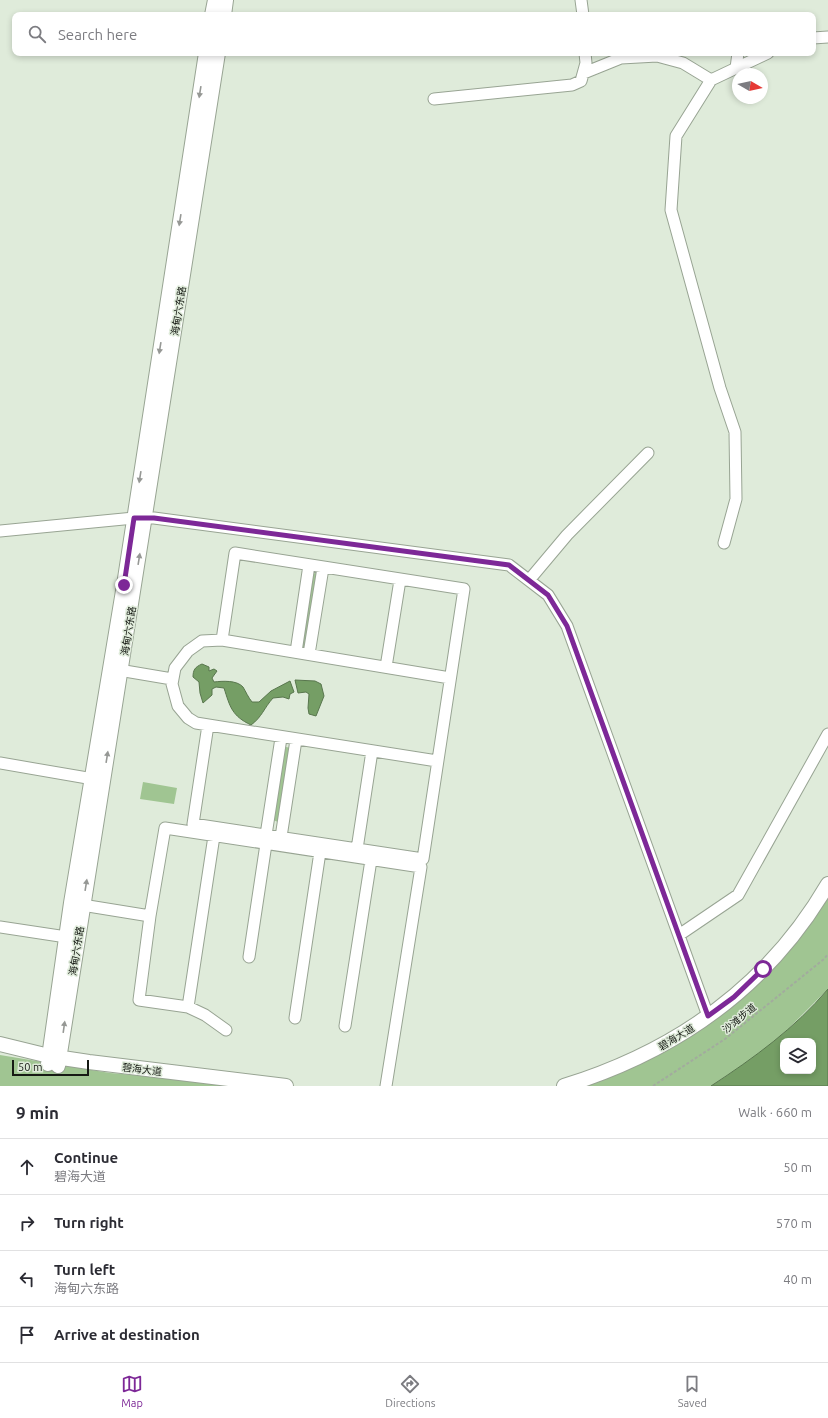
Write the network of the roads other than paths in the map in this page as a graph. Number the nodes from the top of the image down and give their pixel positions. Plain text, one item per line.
1 (215, 0) edge
2 (226, 0) edge
3 (582, 0) edge
4 (213, 12) edge
5 (224, 12) edge
6 (583, 12) edge
7 (828, 37) edge
8 (816, 38) edge
9 (206, 56) edge
10 (217, 56) edge
11 (585, 56) edge
12 (657, 56) joint
13 (738, 56) edge
14 (748, 57) edge
15 (736, 68) joint
16 (732, 70) edge
17 (584, 73) junction
18 (711, 80) junction
19 (434, 100) dead end
20 (648, 453) dead end
21 (140, 518) junction
22 (0, 531) edge
23 (724, 543) dead end
24 (309, 565) junction
25 (324, 568) junction
26 (400, 580) junction
27 (530, 580) junction
28 (222, 640) junction
29 (296, 652) junction
30 (309, 654) junction
31 (386, 667) junction
32 (116, 670) junction
33 (450, 678) junction
34 (172, 679) junction
35 (208, 725) junction
36 (828, 734) edge
37 (281, 738) junction
38 (296, 740) junction
39 (372, 751) junction
40 (437, 761) junction
41 (0, 762) edge
42 (98, 780) junction
43 (214, 836) junction
44 (281, 837) junction
45 (266, 840) junction
46 (357, 849) junction
47 (320, 852) junction
48 (371, 860) junction
49 (422, 863) junction
50 (828, 884) edge
51 (828, 896) edge
52 (77, 904) junction
53 (150, 916) junction
54 (0, 928) edge
55 (679, 935) junction
56 (72, 938) junction
57 (249, 956) dead end
58 (188, 1007) junction
59 (708, 1016) junction
60 (295, 1018) dead end
61 (345, 1026) dead end
62 (226, 1030) dead end
63 (0, 1044) edge
64 (0, 1052) edge
65 (54, 1061) junction
66 (241, 1086) edge
67 (286, 1086) edge
68 (386, 1086) edge
69 (564, 1086) edge
70 (583, 1086) edge

1 - 4 main road
2 - 5 main road
3 - 6 street
7 - 8 street
9 -> 21 main road, 海甸六东路
10 - 21 main road, 海甸六东路
11 - 17 street
12 - 17 street
12 - 18 street
13 - 15 street
14 - 15 street
16 - 18 street
17 - 19 street
18 - 23 street
20 - 27 street
21 - 22 street
21 - 27 street
21 - 32 main road, 海甸六东路
24 - 25 street
24 - 28 street
24 - 29 street
25 - 26 street
25 - 30 street
26 - 31 street
26 - 33 street
27 - 55 street
28 - 29 street
28 - 34 street
29 - 30 street
30 - 31 street
31 - 33 street
32 - 34 street
32 - 42 main road, 海甸六东路
33 - 40 street
34 - 35 street
35 - 37 street
35 - 45 street
36 - 55 street
37 - 38 street
37 - 45 street
38 - 39 street
38 - 44 street
39 - 40 street
39 - 46 street
40 - 49 street
41 - 42 street
42 - 52 main road, 海甸六东路
43 - 45 street
43 - 53 street
43 - 58 street
44 - 45 street
44 - 46 street
45 - 47 street
45 - 57 street
46 - 49 street
47 - 48 street
47 - 60 street
48 - 49 street
48 - 61 street
49 - 68 street
50 - 59 main road, 碧海大道
51 - 70 main road, 碧海大道
52 - 53 street
52 - 56 main road, 海甸六东路
53 - 58 street
54 - 56 street
55 - 59 street
56 - 65 main road, 海甸六东路
58 - 62 street
59 - 69 main road, 碧海大道
63 - 65 main road, 碧海大道
64 - 65 main road, 碧海大道
65 - 66 main road, 碧海大道
65 - 67 main road, 碧海大道

